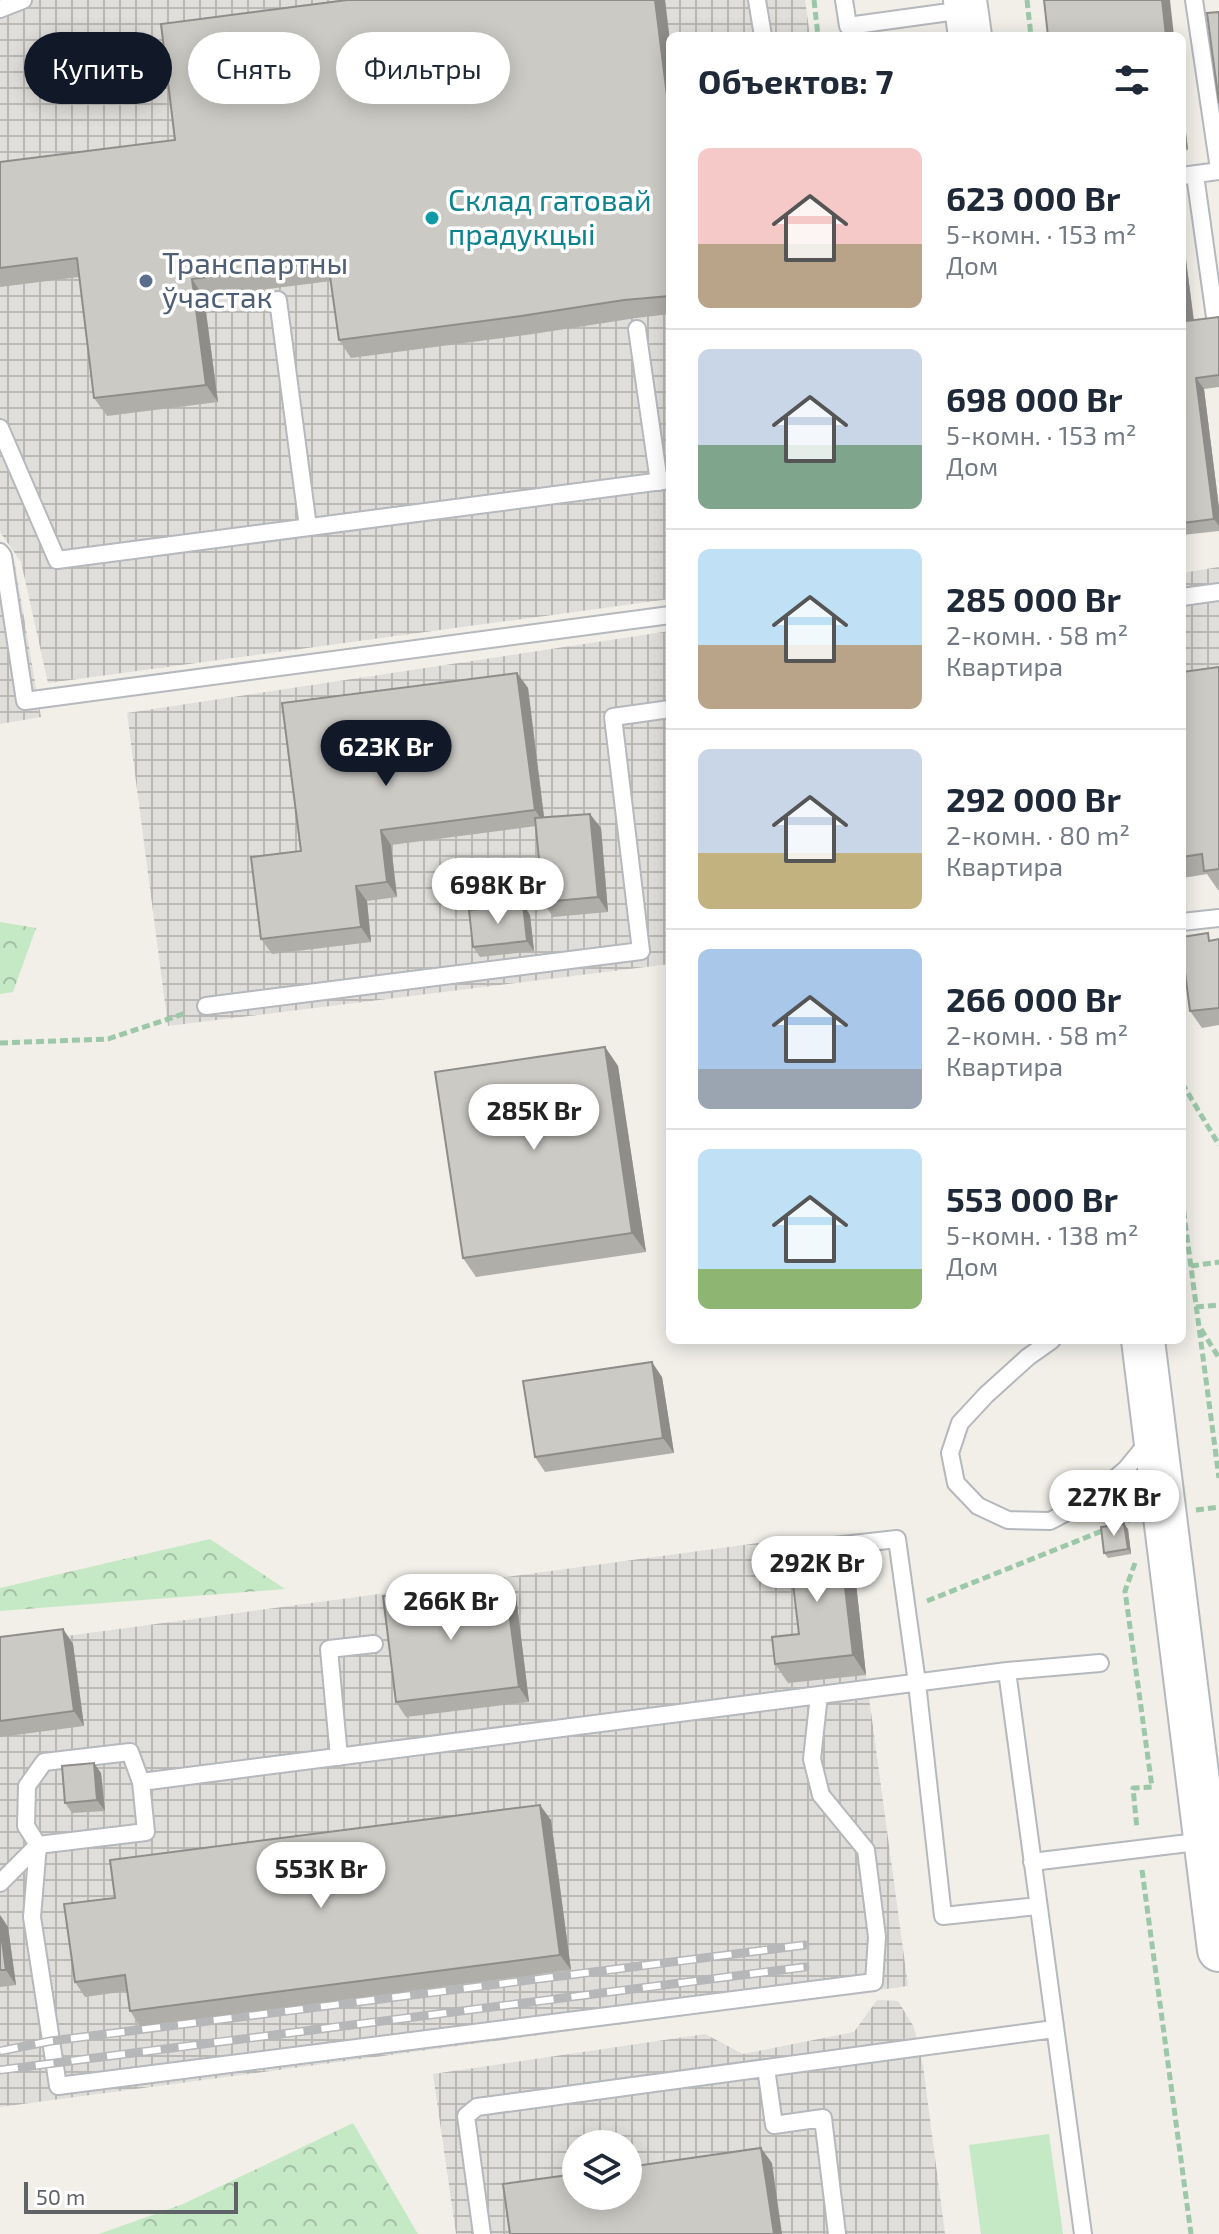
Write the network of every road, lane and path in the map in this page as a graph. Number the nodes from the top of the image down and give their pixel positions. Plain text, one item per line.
1 (23, 0) edge
2 (757, 0) edge
3 (814, 0) edge
4 (844, 0) edge
5 (1027, 0) edge
6 (1194, 0) edge
7 (0, 9) edge
8 (967, 15) edge
9 (848, 31) edge
10 (762, 32) edge
11 (818, 32) edge
12 (1031, 32) edge
13 (1219, 170) edge
14 (1189, 176) edge
15 (278, 300) dead end
16 (1215, 317) edge
17 (637, 329) dead end
18 (0, 428) edge
19 (664, 481) edge
20 (308, 527) junction
21 (0, 552) edge
22 (1219, 592) edge
23 (1186, 596) edge
24 (666, 616) edge
25 (666, 710) edge
26 (1219, 918) edge
27 (1186, 922) edge
28 (206, 1006) joint
29 (0, 1043) edge
30 (1186, 1090) edge
31 (1219, 1145) edge
32 (1186, 1229) edge
33 (1219, 1262) edge
34 (1191, 1266) junction
35 (1219, 1305) edge
36 (1196, 1307) junction
37 (1199, 1325) junction
38 (1046, 1344) edge
39 (1144, 1344) edge
40 (1219, 1358) edge
41 (1155, 1433) junction
42 (1219, 1478) edge
43 (1219, 1507) edge
44 (1193, 1511) dead end
45 (1134, 1530) dead end
46 (812, 1548) edge
47 (1138, 1553) dead end
48 (907, 1610) junction
49 (374, 1644) dead end
50 (1100, 1663) dead end
51 (1007, 1671) junction
52 (917, 1683) junction
53 (819, 1695) junction
54 (339, 1757) junction
55 (141, 1782) junction
56 (1212, 1840) edge
57 (38, 1845) junction
58 (1140, 1850) junction
59 (1032, 1862) junction
60 (0, 1883) edge
61 (1038, 1906) junction
62 (1219, 1950) edge
63 (1054, 2029) junction
64 (766, 2068) junction
65 (482, 2234) edge
66 (837, 2234) edge
67 (1083, 2234) edge
68 (1191, 2234) edge

1 - 7 lane
2 - 10 lane
3 - 11 path
4 - 9 lane
5 - 12 path
6 - 13 lane
8 - 9 lane
13 - 14 lane
14 - 16 lane
15 - 20 lane
17 - 19 lane
18 - 20 lane
19 - 20 lane
21 - 24 lane
22 - 23 lane
25 - 28 lane
26 - 27 lane
28 - 29 path
30 - 31 path
32 - 34 path
33 - 34 path
34 - 36 path
35 - 36 path
36 - 37 path
37 - 40 path
37 - 42 path
38 - 41 lane
39 - 41 street
41 - 56 street
43 - 44 path
45 - 48 path
46 - 48 lane
47 - 58 path
48 - 52 lane
49 - 54 lane
50 - 51 lane
51 - 52 lane
51 - 59 lane
52 - 53 lane
52 - 61 lane
53 - 54 lane
53 - 57 lane
54 - 55 lane
55 - 57 lane
55 - 57 lane
56 - 58 lane
56 - 62 street
57 - 60 lane
58 - 59 lane
58 - 68 path
59 - 61 lane
61 - 63 lane
63 - 64 lane
63 - 67 lane
64 - 65 lane
64 - 66 lane

